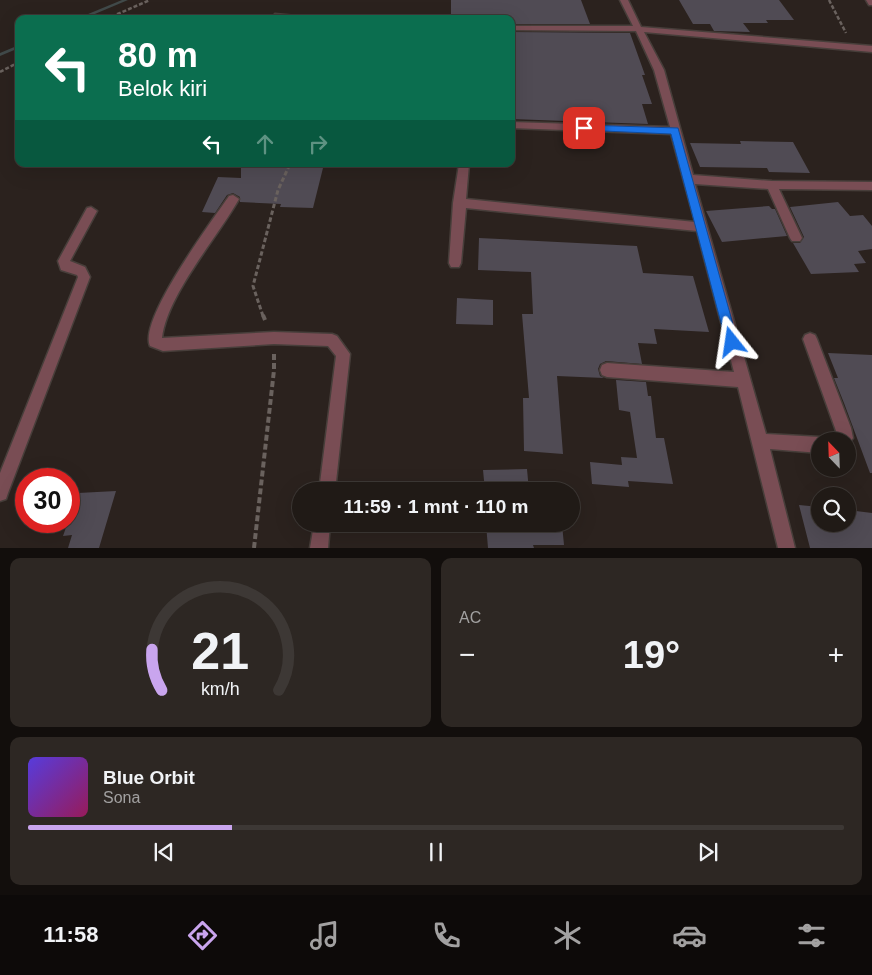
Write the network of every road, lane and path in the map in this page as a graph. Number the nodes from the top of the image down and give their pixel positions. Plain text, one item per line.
1 (150, 0) edge
2 (624, 0) edge
3 (829, 0) edge
4 (115, 15) edge
5 (515, 28) edge
6 (639, 29) junction
7 (855, 48) junction
8 (872, 49) edge
9 (15, 64) edge
10 (0, 72) edge
11 (515, 125) edge
12 (675, 131) junction
13 (464, 167) edge
14 (688, 179) junction
15 (772, 185) junction
16 (872, 186) edge
17 (232, 199) dead end
18 (459, 203) junction
19 (91, 212) dead end
20 (700, 227) junction
21 (796, 238) dead end
22 (455, 263) dead end
23 (810, 338) dead end
24 (607, 370) dead end
25 (743, 380) junction
26 (844, 432) edge
27 (760, 441) junction
28 (811, 444) edge
29 (327, 482) edge
30 (0, 493) edge
31 (321, 532) edge
32 (320, 548) edge
33 (787, 548) edge

1 - 4 path
2 - 6 street
3 - 7 path
5 - 6 street
6 - 7 street
6 - 12 street
7 - 8 street
9 - 10 path
11 - 12 street
12 - 14 street
13 - 18 street
14 - 15 street
14 - 20 street
15 - 16 street
15 - 21 street
17 - 29 street
18 - 20 street
18 - 22 street
19 - 30 street
20 - 25 street
23 - 26 street
24 - 25 street
25 - 27 street
27 - 28 street
27 - 33 street
31 - 32 street

